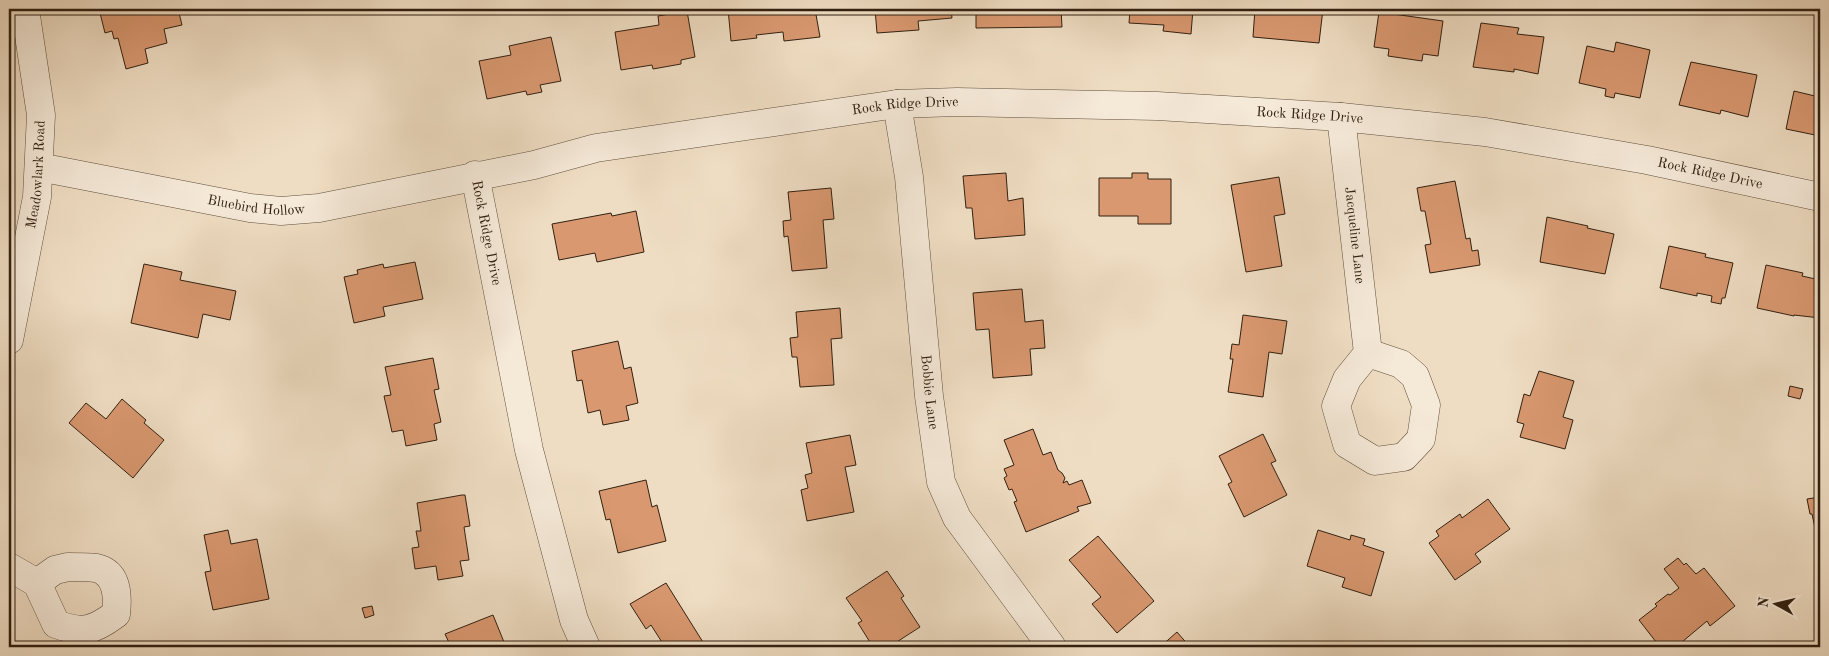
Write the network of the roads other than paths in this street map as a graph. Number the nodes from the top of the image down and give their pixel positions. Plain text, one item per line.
1 (24, 9) edge
2 (897, 104) junction
3 (1341, 117) junction
4 (38, 167) junction
5 (475, 175) junction
6 (1820, 197) edge
7 (9, 340) edge
8 (1368, 352) dead end
9 (9, 567) edge
10 (37, 583) dead end
11 (586, 647) edge
12 (1052, 647) edge

1 - 4 street, Meadowlark Road
2 - 3 street, Rock Ridge Drive
2 - 5 street, Rock Ridge Drive
2 - 12 street, Bobbie Lane
3 - 6 street, Rock Ridge Drive
3 - 8 street, Jacqueline Lane
4 - 5 street, Bluebird Hollow
4 - 7 street, Meadowlark Road
5 - 11 street, Rock Ridge Drive
9 - 10 street

